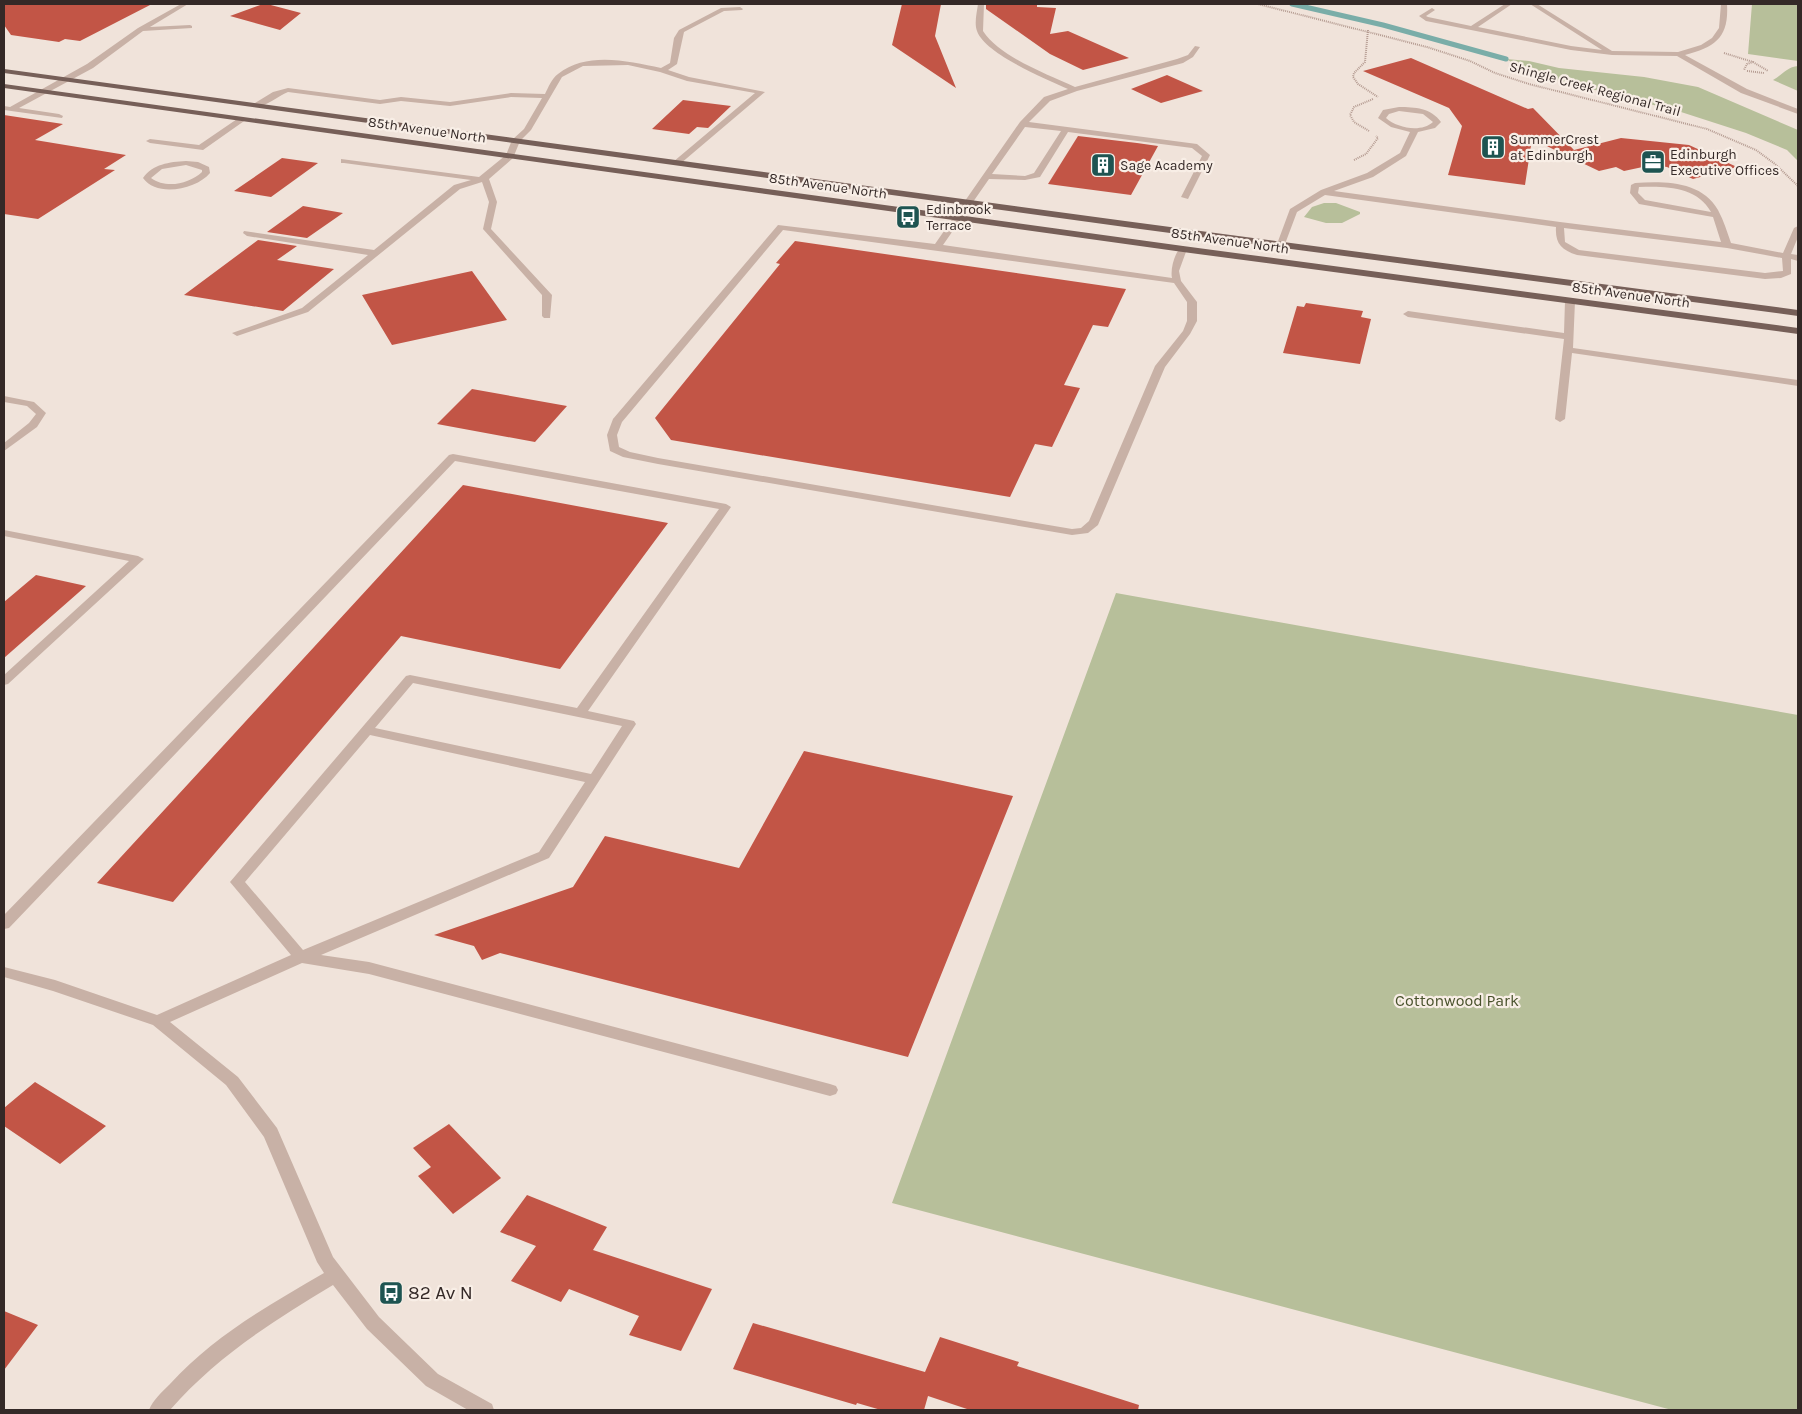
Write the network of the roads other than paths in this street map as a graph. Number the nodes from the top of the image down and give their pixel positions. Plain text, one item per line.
1 (185, 4) edge
2 (981, 4) edge
3 (1509, 4) edge
4 (1533, 4) edge
5 (1724, 4) edge
6 (740, 9) dead end
7 (1432, 10) dead end
8 (190, 27) dead end
9 (1474, 28) junction
10 (140, 29) junction
11 (1196, 47) dead end
12 (1612, 53) junction
13 (1678, 54) junction
14 (662, 70) junction
15 (4, 71) edge
16 (66, 79) junction
17 (4, 86) edge
18 (1074, 89) junction
19 (44, 91) junction
20 (548, 96) junction
21 (258, 105) junction
22 (7, 109) edge
23 (1798, 112) edge
24 (59, 116) dead end
25 (243, 119) junction
26 (1023, 124) junction
27 (1066, 129) junction
28 (1415, 130) junction
29 (516, 140) junction
30 (150, 141) dead end
31 (200, 148) junction
32 (510, 156) junction
33 (344, 161) dead end
34 (677, 162) junction
35 (186, 163) junction
36 (986, 176) junction
37 (485, 178) junction
38 (1324, 192) junction
39 (1185, 197) dead end
40 (968, 202) junction
41 (1716, 215) junction
42 (958, 218) junction
43 (1560, 225) junction
44 (1798, 228) edge
45 (247, 233) dead end
46 (1281, 244) junction
47 (1727, 245) junction
48 (937, 247) junction
49 (1183, 249) junction
50 (375, 253) junction
51 (1786, 256) junction
52 (1798, 258) edge
53 (1177, 281) junction
54 (1570, 301) junction
55 (1798, 312) edge
56 (1408, 314) dead end
57 (547, 316) dead end
58 (1798, 331) edge
59 (237, 333) dead end
60 (1569, 337) junction
61 (1568, 350) junction
62 (1798, 383) edge
63 (4, 399) edge
64 (1560, 419) dead end
65 (4, 448) edge
66 (4, 533) edge
67 (4, 681) edge
68 (580, 713) junction
69 (367, 730) junction
70 (594, 779) junction
71 (4, 924) edge
72 (301, 957) junction
73 (4, 972) edge
74 (158, 1021) junction
75 (830, 1090) dead end
76 (335, 1275) junction
77 (158, 1410) edge
78 (485, 1410) edge

1 - 10 street
2 - 18 street
3 - 9 street
4 - 12 street
5 - 13 street
6 - 14 street
7 - 9 street
8 - 10 street
9 - 12 street
10 - 16 street
11 - 18 street
12 - 13 street
13 - 23 street
14 - 20 street
14 - 34 street
15 - 16 main road, 85th Avenue North
16 - 19 street
16 - 21 main road, 85th Avenue North
17 - 19 main road, 85th Avenue North
18 - 26 street
19 - 22 street
19 - 25 main road, 85th Avenue North
20 - 21 street
20 - 29 street
21 - 29 main road, 85th Avenue North
22 - 24 street
25 - 31 street
25 - 32 main road, 85th Avenue North
26 - 27 street
26 - 36 street
27 - 36 street
27 - 39 street
28 - 28 street
28 - 38 street
29 - 32 street
29 - 34 main road, 85th Avenue North
30 - 31 street
31 - 35 street
32 - 37 street
32 - 42 main road, 85th Avenue North
33 - 37 street
34 - 40 main road, 85th Avenue North
35 - 35 street
36 - 40 street
37 - 50 street
37 - 57 street
38 - 43 street
38 - 46 street
40 - 42 street
40 - 46 main road, 85th Avenue North
41 - 41 street
41 - 47 street
42 - 48 street
42 - 49 main road, 85th Avenue North
43 - 47 street
43 - 51 street
44 - 51 street
45 - 50 street
46 - 55 main road, 85th Avenue North
47 - 51 street
48 - 53 street
48 - 53 street
49 - 53 street
49 - 54 main road, 85th Avenue North
50 - 59 street
51 - 52 street
54 - 58 main road, 85th Avenue North
54 - 60 street
56 - 60 street
60 - 61 street
61 - 62 street
61 - 64 street
63 - 65 street
66 - 67 street
68 - 69 street
68 - 70 street
68 - 71 street
69 - 70 street
69 - 72 street
70 - 72 street
72 - 74 street
72 - 75 street
73 - 74 street
74 - 76 street
76 - 77 street
76 - 78 street

